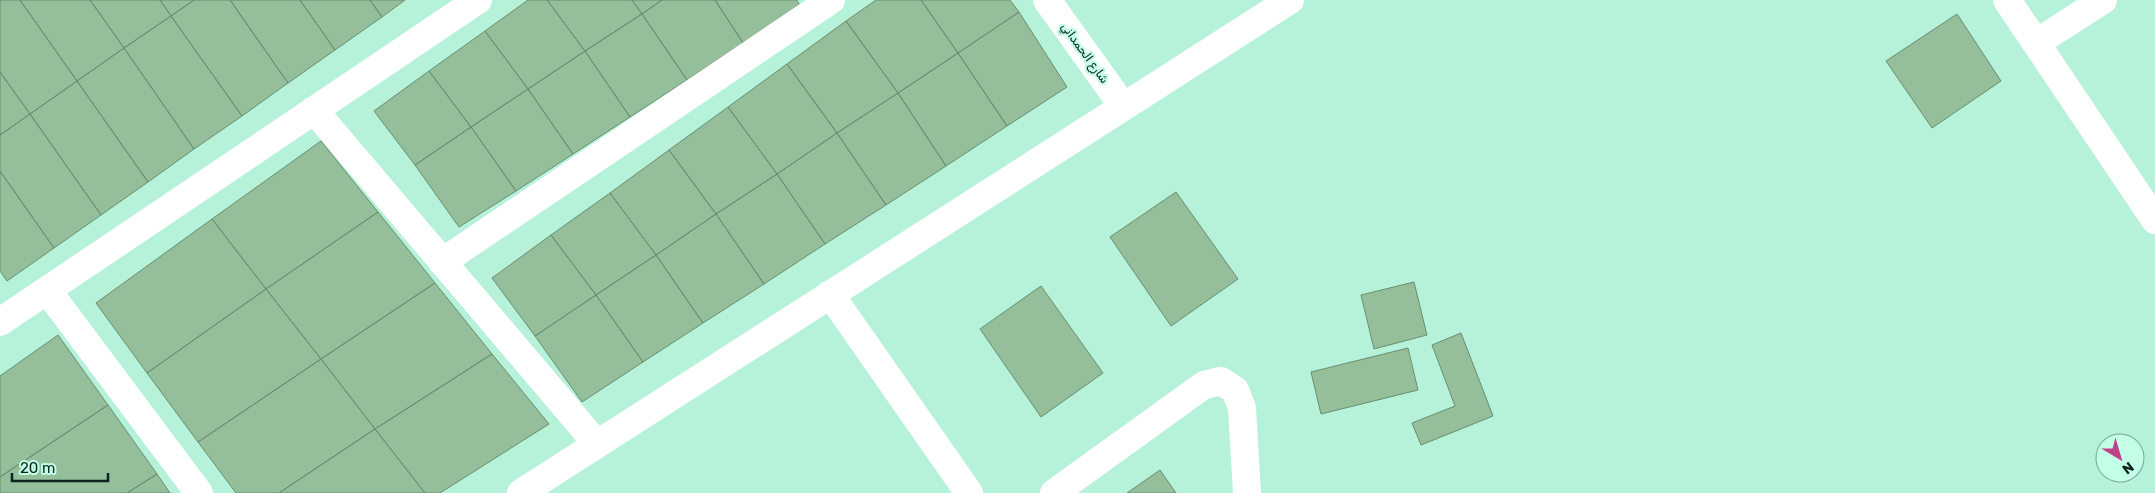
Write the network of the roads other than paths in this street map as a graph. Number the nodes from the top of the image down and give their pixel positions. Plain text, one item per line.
1 (478, 0) edge
2 (831, 0) edge
3 (1047, 0) edge
4 (1290, 0) edge
5 (2007, 0) edge
6 (2103, 0) edge
7 (2036, 44) junction
8 (1123, 106) junction
9 (314, 110) junction
10 (2155, 220) edge
11 (442, 262) junction
12 (47, 290) junction
13 (830, 294) junction
14 (0, 322) edge
15 (597, 444) junction
16 (199, 493) edge
17 (521, 493) edge
18 (969, 493) edge
19 (1054, 493) edge
20 (1247, 493) edge

1 - 9 street
2 - 11 street
3 - 8 street, شارع الحمداني
4 - 8 street
5 - 7 street
6 - 7 street
7 - 10 street
8 - 13 street
9 - 11 street
9 - 12 street
11 - 15 street
12 - 14 street
12 - 16 street
13 - 15 street
13 - 18 street
15 - 17 street
19 - 20 street

